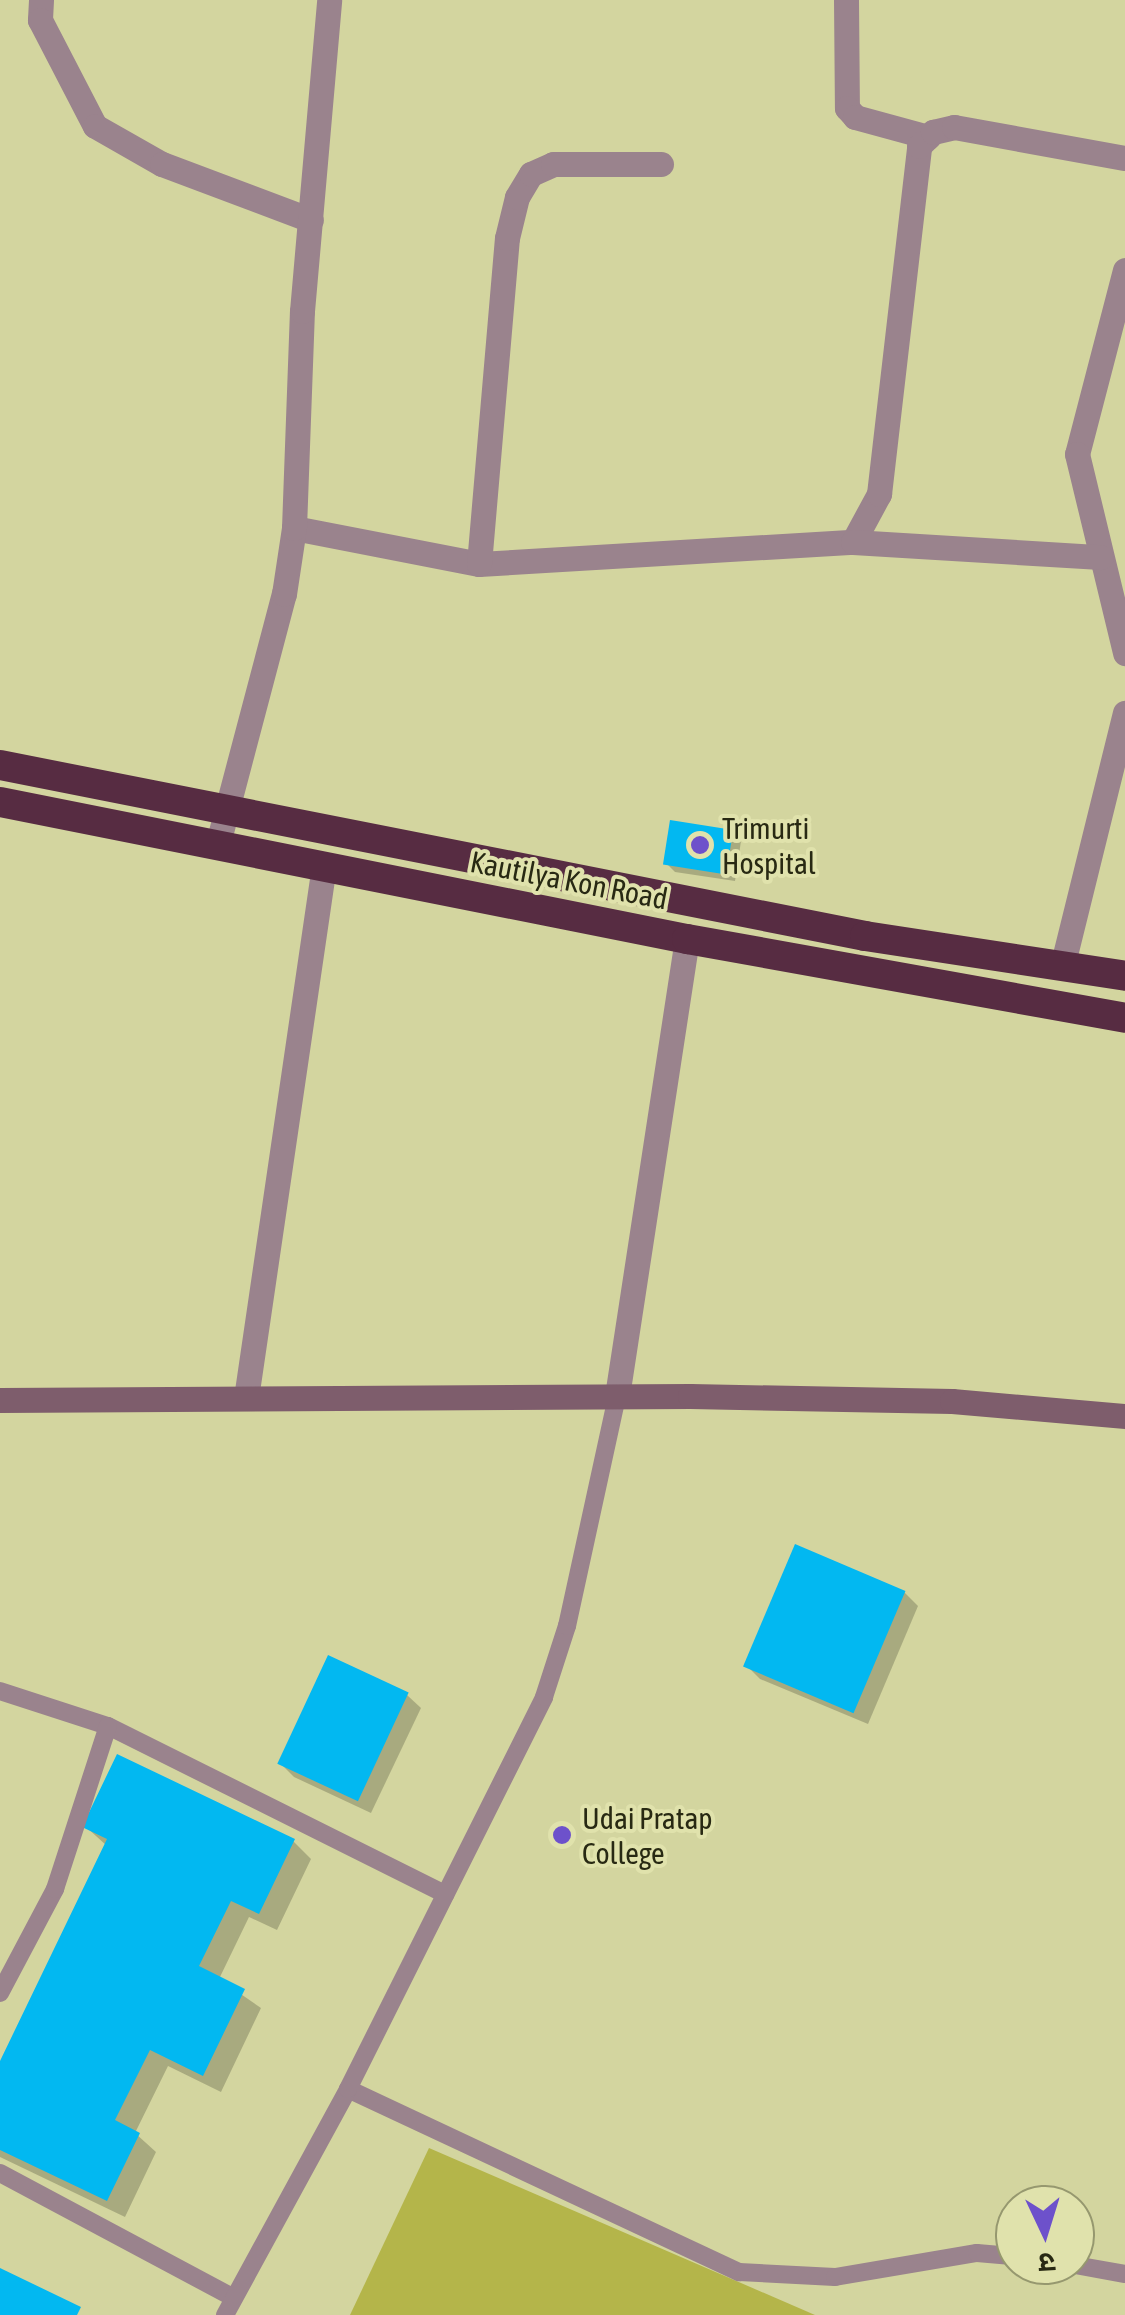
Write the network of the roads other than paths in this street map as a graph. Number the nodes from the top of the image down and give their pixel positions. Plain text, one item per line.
1 (41, 0) edge
2 (329, 0) edge
3 (846, 0) edge
4 (928, 137) junction
5 (1125, 158) edge
6 (661, 164) dead end
7 (311, 220) junction
8 (1125, 270) edge
9 (294, 528) junction
10 (853, 542) junction
11 (1100, 558) junction
12 (479, 564) junction
13 (1125, 652) edge
14 (1125, 713) edge
15 (0, 765) edge
16 (0, 802) edge
17 (227, 808) junction
18 (218, 842) junction
19 (324, 866) junction
20 (687, 939) junction
21 (1062, 967) junction
22 (1125, 976) edge
23 (1125, 1018) edge
24 (617, 1396) junction
25 (246, 1398) junction
26 (0, 1400) edge
27 (1125, 1416) edge
28 (0, 1691) edge
29 (108, 1726) junction
30 (445, 1894) junction
31 (0, 1994) edge
32 (348, 2089) junction
33 (0, 2173) edge
34 (995, 2254) edge
35 (1095, 2268) edge
36 (1125, 2274) edge
37 (229, 2306) edge

1 - 7 street
2 - 7 street
3 - 4 street
4 - 5 street
4 - 10 street
6 - 12 street
7 - 9 street
8 - 11 street
9 - 12 street
9 - 17 street
10 - 11 street
10 - 12 street
11 - 13 street
14 - 21 street
15 - 17 highway, Kautilya Kon Road
16 - 18 highway, Kautilya Kon Road
17 - 18 street
17 - 21 highway, Kautilya Kon Road
18 - 19 highway, Kautilya Kon Road
19 - 20 highway, Kautilya Kon Road
19 - 25 street
20 - 23 highway, Kautilya Kon Road
20 - 24 street
21 - 22 highway, Kautilya Kon Road
24 - 25 street
24 - 27 street
24 - 30 lane
25 - 26 street
28 - 29 lane
29 - 30 lane
29 - 31 lane
30 - 32 lane
32 - 34 lane
32 - 37 lane
33 - 37 lane
35 - 36 lane

